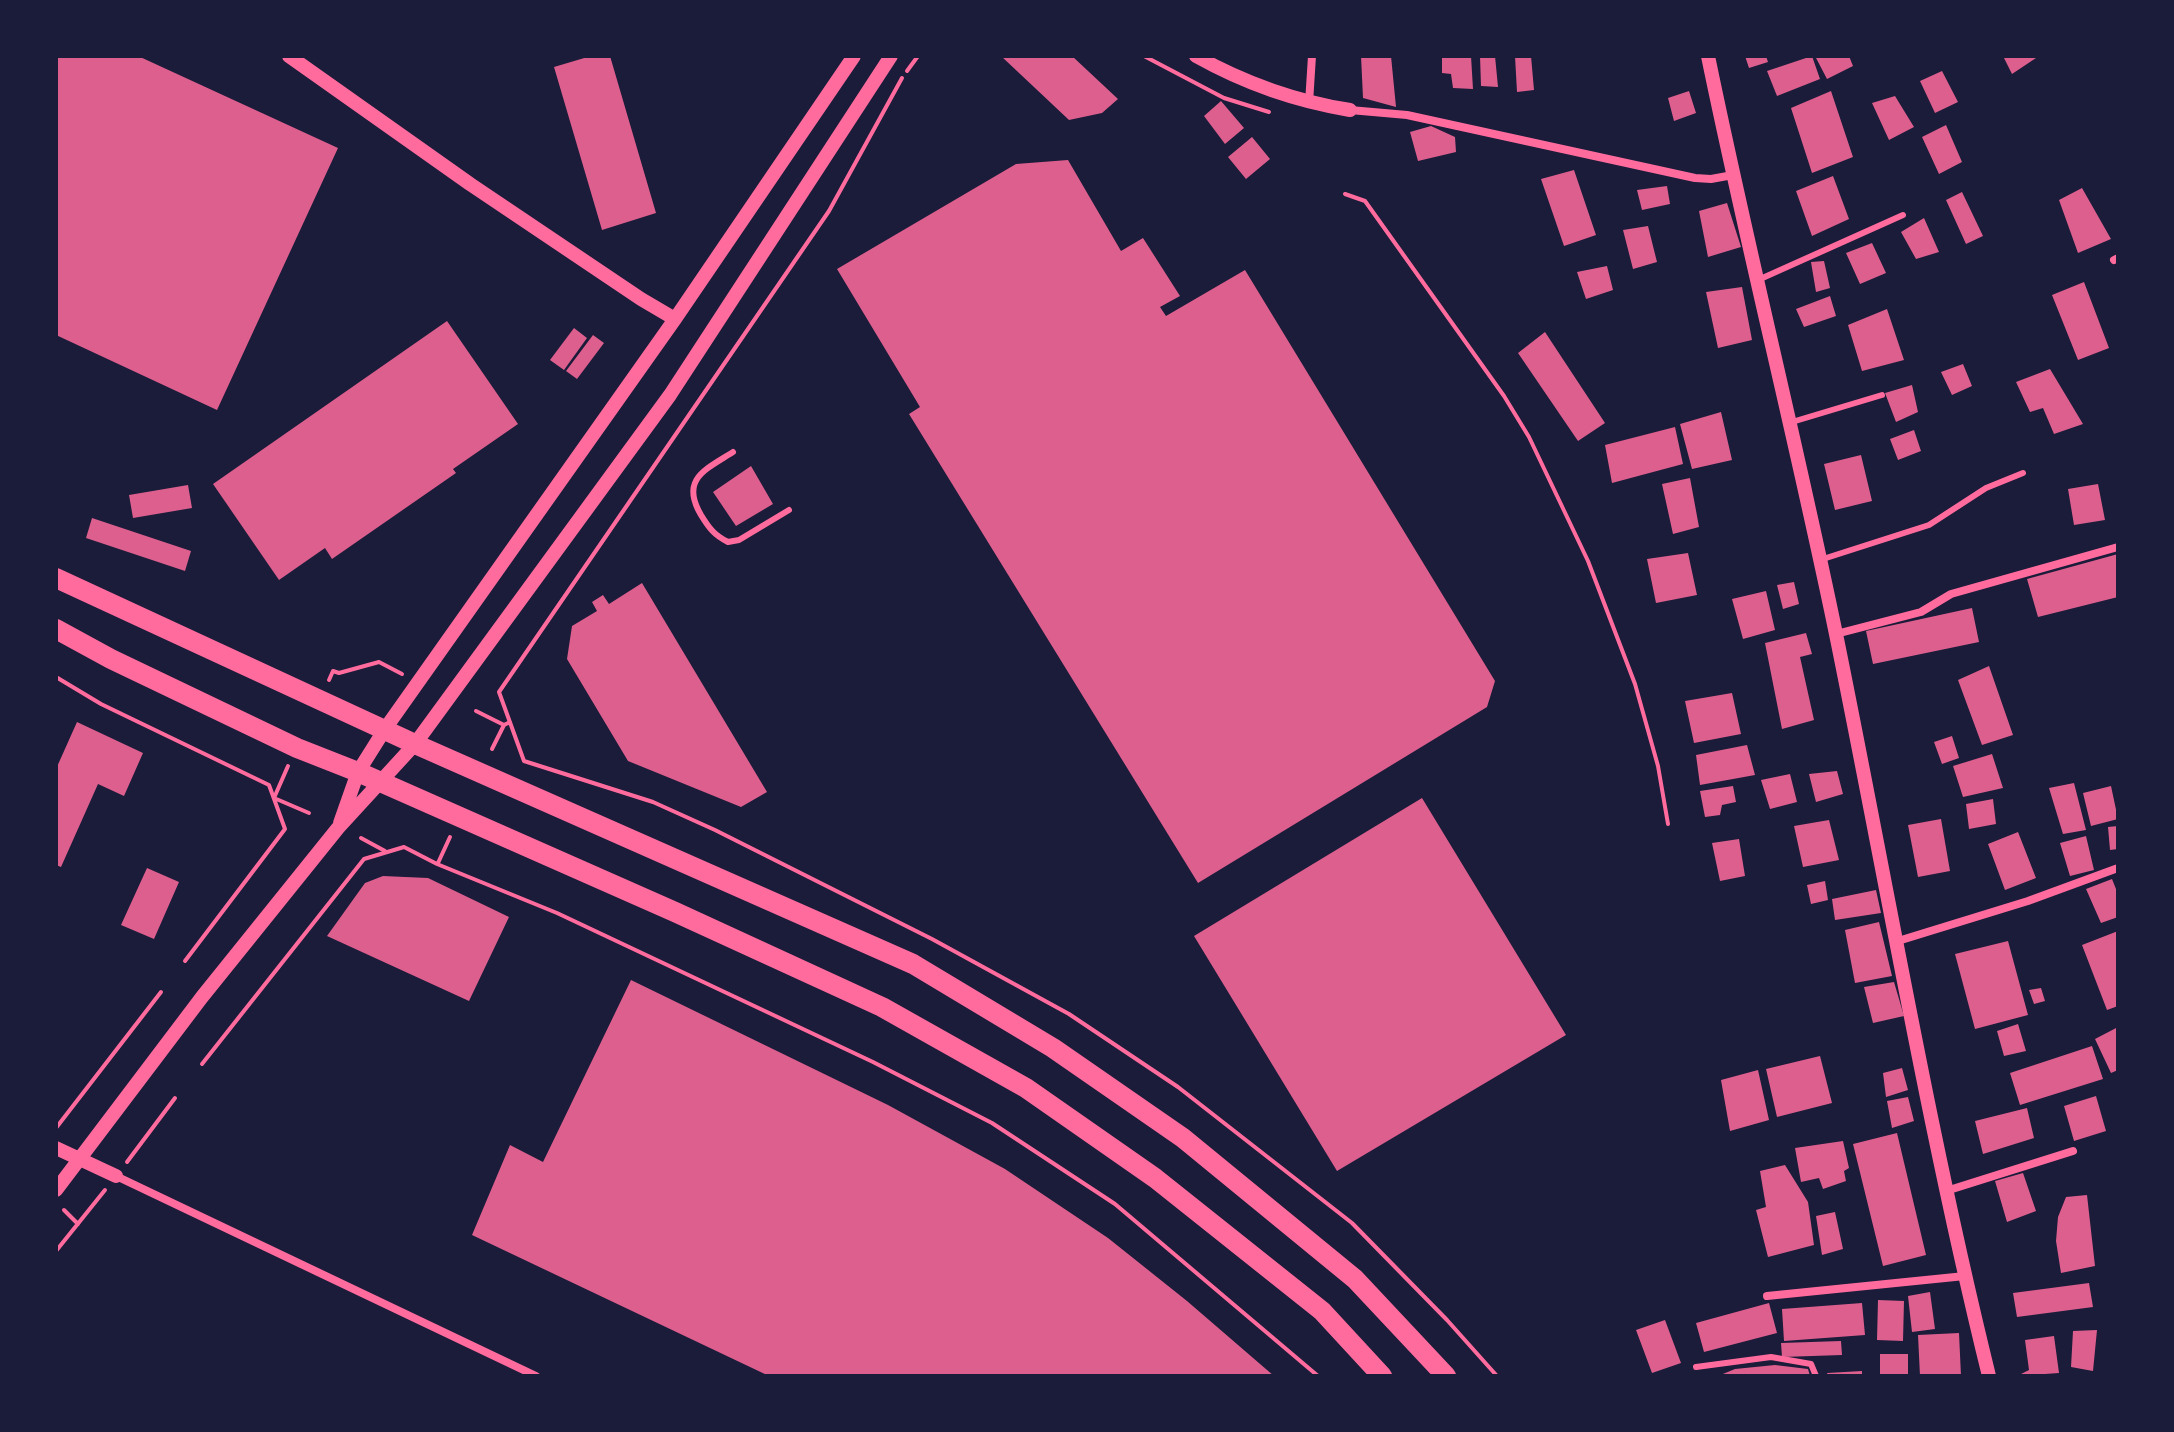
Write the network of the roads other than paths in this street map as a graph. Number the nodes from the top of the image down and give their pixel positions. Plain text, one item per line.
1 (289, 56) edge
2 (854, 56) edge
3 (891, 56) edge
4 (1196, 56) edge
5 (1312, 56) edge
6 (1708, 56) edge
7 (1309, 104) junction
8 (1350, 110) joint
9 (1733, 175) junction
10 (1903, 215) dead end
11 (1758, 280) junction
12 (675, 319) junction
13 (1882, 395) dead end
14 (1788, 423) junction
15 (733, 452) dead end
16 (2023, 473) dead end
17 (789, 510) dead end
18 (2118, 547) edge
19 (1819, 560) junction
20 (56, 578) edge
21 (56, 629) edge
22 (1836, 634) junction
23 (385, 729) junction
24 (415, 744) junction
25 (358, 772) junction
26 (382, 783) junction
27 (338, 828) junction
28 (2118, 868) edge
29 (1898, 941) junction
30 (56, 1148) edge
31 (2073, 1151) dead end
32 (80, 1159) junction
33 (112, 1182) joint
34 (56, 1190) edge
35 (1946, 1191) junction
36 (1965, 1276) junction
37 (1767, 1296) dead end
38 (1696, 1367) dead end
39 (536, 1376) edge
40 (1382, 1376) edge
41 (1446, 1376) edge
42 (1816, 1376) edge
43 (1989, 1376) edge

1 - 12 street
2 - 12 street
3 - 24 street
4 - 7 street
5 - 7 street
6 - 9 street
7 - 8 street
8 - 9 street
9 - 11 street
10 - 11 lane
11 - 14 street
12 - 23 street
13 - 14 lane
14 - 19 street
15 - 17 lane
16 - 19 lane
18 - 22 street
19 - 22 street
20 - 23 highway
21 - 25 highway
22 - 29 street
23 - 24 highway
23 - 25 street
24 - 26 street
24 - 41 highway
25 - 26 highway
25 - 27 street
26 - 27 street
26 - 40 highway
27 - 32 street
28 - 29 street
29 - 35 street
30 - 32 street
31 - 35 street
32 - 33 street
32 - 34 street
33 - 39 street
35 - 36 street
36 - 37 street
36 - 43 street
38 - 42 lane

